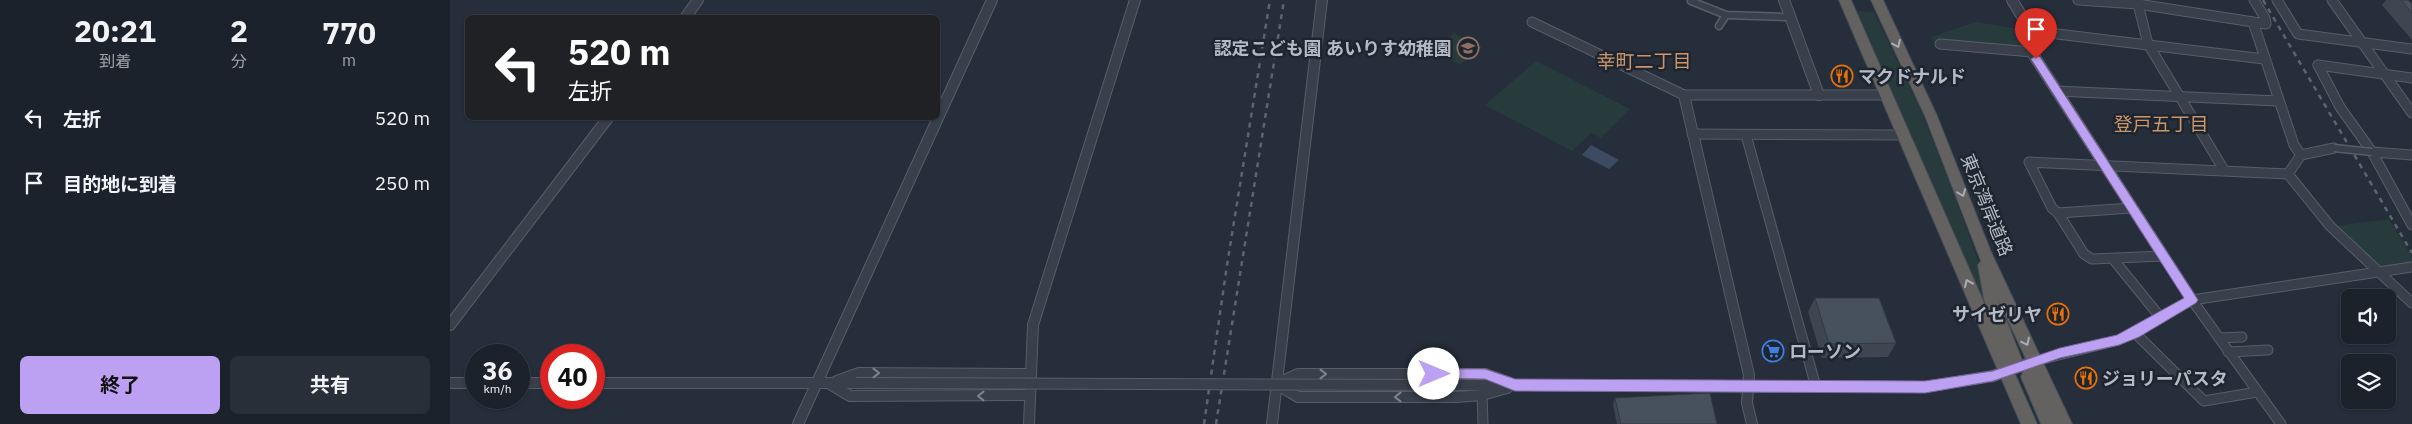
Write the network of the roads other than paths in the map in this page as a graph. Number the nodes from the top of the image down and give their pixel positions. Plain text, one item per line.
1 (698, 0) edge
2 (992, 0) edge
3 (1136, 0) edge
4 (1322, 0) edge
5 (1784, 0) edge
6 (1845, 0) edge
7 (1877, 0) edge
8 (2012, 0) edge
9 (2078, 0) edge
10 (2254, 0) edge
11 (2277, 0) edge
12 (2332, 0) edge
13 (1691, 1) dead end
14 (2138, 2) edge
15 (687, 15) edge
16 (1726, 15) junction
17 (1785, 17) dead end
18 (1532, 22) dead end
19 (2253, 22) junction
20 (1719, 26) dead end
21 (2030, 34) junction
22 (2360, 40) junction
23 (1940, 44) dead end
24 (2148, 44) junction
25 (2412, 49) edge
26 (2032, 52) junction
27 (2264, 58) junction
28 (2383, 72) junction
29 (2412, 78) edge
30 (2056, 90) junction
31 (1684, 95) junction
32 (1819, 95) junction
33 (1886, 95) junction
34 (2179, 96) junction
35 (2278, 101) junction
36 (2412, 113) edge
37 (940, 118) edge
38 (606, 120) edge
39 (939, 120) edge
40 (1692, 134) junction
41 (1746, 135) junction
42 (1903, 135) junction
43 (2334, 148) joint
44 (2372, 152) junction
45 (2301, 155) junction
46 (2412, 155) edge
47 (2107, 167) junction
48 (2224, 170) junction
49 (2288, 174) junction
50 (2132, 208) junction
51 (2058, 213) junction
52 (2412, 225) edge
53 (1984, 252) junction
54 (2163, 256) junction
55 (2113, 259) junction
56 (2412, 267) edge
57 (2377, 272) junction
58 (2192, 300) junction
59 (2412, 303) edge
60 (2161, 318) junction
61 (450, 325) edge
62 (2135, 333) junction
63 (2242, 337) dead end
64 (2219, 338) junction
65 (2268, 350) dead end
66 (2228, 352) junction
67 (2035, 361) junction
68 (2006, 372) junction
69 (1032, 374) junction
70 (450, 383) edge
71 (465, 383) edge
72 (605, 383) edge
73 (823, 383) junction
74 (1276, 384) junction
75 (1515, 385) junction
76 (1748, 386) junction
77 (1816, 387) junction
78 (2257, 392) junction
79 (1030, 395) junction
80 (1482, 395) junction
81 (798, 424) edge
82 (1029, 424) edge
83 (1272, 424) edge
84 (1483, 424) edge
85 (1752, 424) edge
86 (2030, 424) edge
87 (2049, 424) edge
88 (2064, 424) edge
89 (2281, 424) edge

1 - 15 street
2 - 37 street
3 - 69 street
4 - 74 street
5 - 32 street
6 - 33 highway
7 -> 53 highway, 東京湾岸道路
8 - 21 street
9 - 14 street
10 - 19 street
11 - 22 street
12 - 22 street
13 - 16 street
14 - 19 street
14 - 24 street
16 - 17 street
16 - 20 street
18 - 31 street
19 - 27 street
21 - 24 street
21 - 26 street
22 - 25 street
22 - 28 street
23 - 26 street
24 - 27 street
24 - 34 street
26 - 30 street
27 - 35 street
28 - 29 street
28 - 36 street
28 - 44 street
30 - 34 street
30 - 47 street
31 - 32 street
31 - 40 street
32 - 33 street
33 - 42 highway
34 - 35 street
34 - 48 street
35 - 45 street
38 - 61 street
39 - 73 street
40 - 41 street
40 - 76 street
41 - 42 street
41 - 77 street
68 -> 42 highway
43 - 44 street, bridge
43 - 45 street
44 - 46 street
44 - 52 street
45 - 49 street
47 - 48 street
47 - 50 street
47 - 51 street
48 - 49 street
49 - 57 street
50 - 51 street
50 - 54 street
51 - 55 street
53 -> 67 highway, 東京湾岸道路
53 - 68 highway
54 - 55 street
54 - 58 street
55 - 60 street
56 - 57 street
57 - 58 street
57 - 59 street
58 - 60 street
58 - 64 street
60 - 62 street
62 - 67 street
62 - 78 street
63 - 64 street
64 - 66 street
65 - 66 street
66 - 78 street
67 - 68 street
67 - 87 highway
67 - 88 highway, 東京湾岸道路
68 - 77 street
68 - 86 highway
73 -> 69 street
69 - 79 street
70 - 71 street
72 - 73 street
73 - 75 street, bridge
79 -> 73 street
73 - 81 street
74 -> 75 street
80 -> 74 street
74 - 83 street
75 - 76 street
75 - 80 street
76 - 77 street
76 - 85 street
78 - 89 street
79 - 82 street
80 - 84 street

